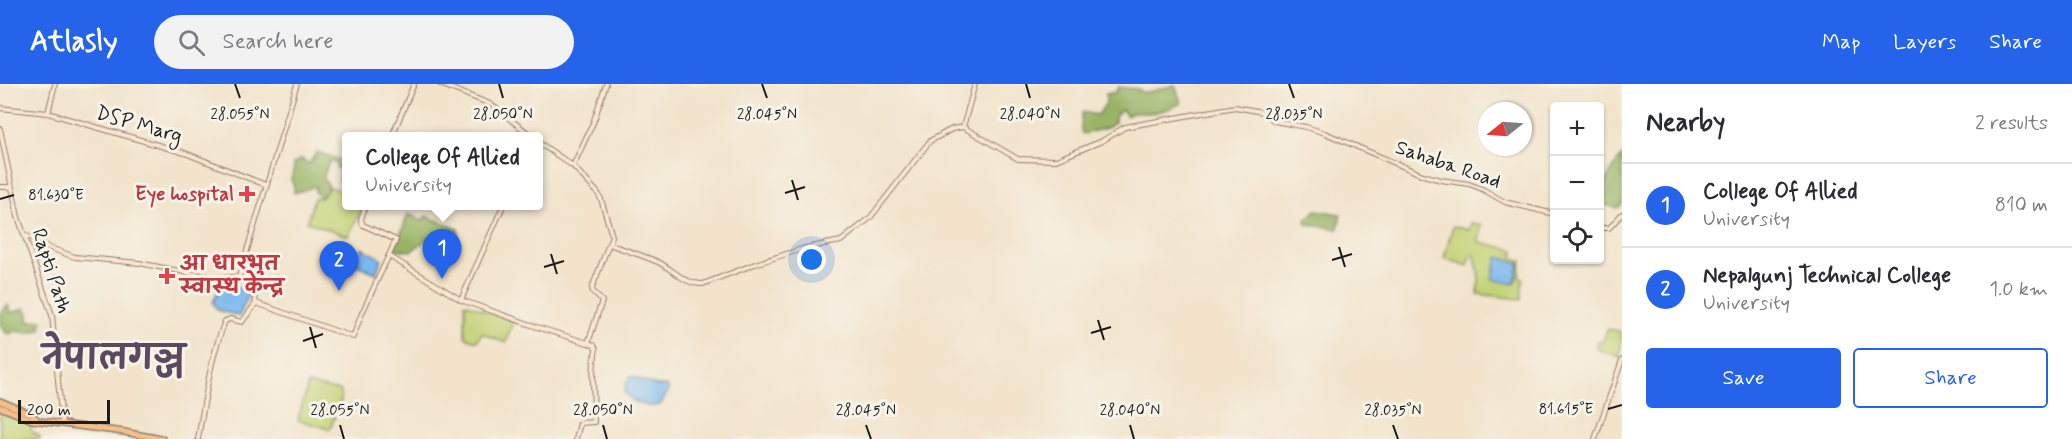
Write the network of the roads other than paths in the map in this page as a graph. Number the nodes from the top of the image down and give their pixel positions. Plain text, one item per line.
1 (55, 84) edge
2 (297, 84) edge
3 (414, 84) edge
4 (440, 84) edge
5 (606, 84) edge
6 (975, 84) edge
7 (0, 108) edge
8 (48, 113) junction
9 (963, 127) junction
10 (0, 129) edge
11 (394, 132) edge
12 (527, 132) edge
13 (543, 146) edge
14 (573, 166) junction
15 (266, 185) junction
16 (0, 187) edge
17 (10, 187) junction
18 (364, 210) edge
19 (501, 210) edge
20 (1550, 213) edge
21 (1622, 214) edge
22 (1604, 228) edge
23 (25, 236) junction
24 (609, 244) junction
25 (388, 256) junction
26 (239, 277) junction
27 (461, 300) junction
28 (256, 303) junction
29 (588, 343) junction
30 (1622, 360) edge
31 (0, 401) edge
32 (0, 407) edge
33 (37, 420) junction
34 (62, 425) junction
35 (162, 439) edge
36 (198, 439) edge
37 (576, 439) edge
38 (1595, 439) edge

1 - 8 street
2 - 15 street
3 - 11 street
4 - 12 street
5 - 14 street
6 - 9 street
7 - 8 street, DSP Marg
8 - 15 street, DSP Marg
9 - 20 street, Sahaba Road
9 - 24 street
10 - 17 street, Rapti Path
13 - 14 street
14 - 24 street
15 - 26 street
16 - 17 street
17 - 23 street, Rapti Path
18 - 25 street
19 - 27 street
21 - 22 street
23 - 26 street
23 - 34 street, Rapti Path
24 - 29 street
25 - 27 street
25 - 28 street
26 - 28 street
27 - 29 street
28 - 36 street
29 - 37 street
30 - 38 street
31 - 33 main road
32 - 33 main road
33 - 34 main road
34 - 35 main road

